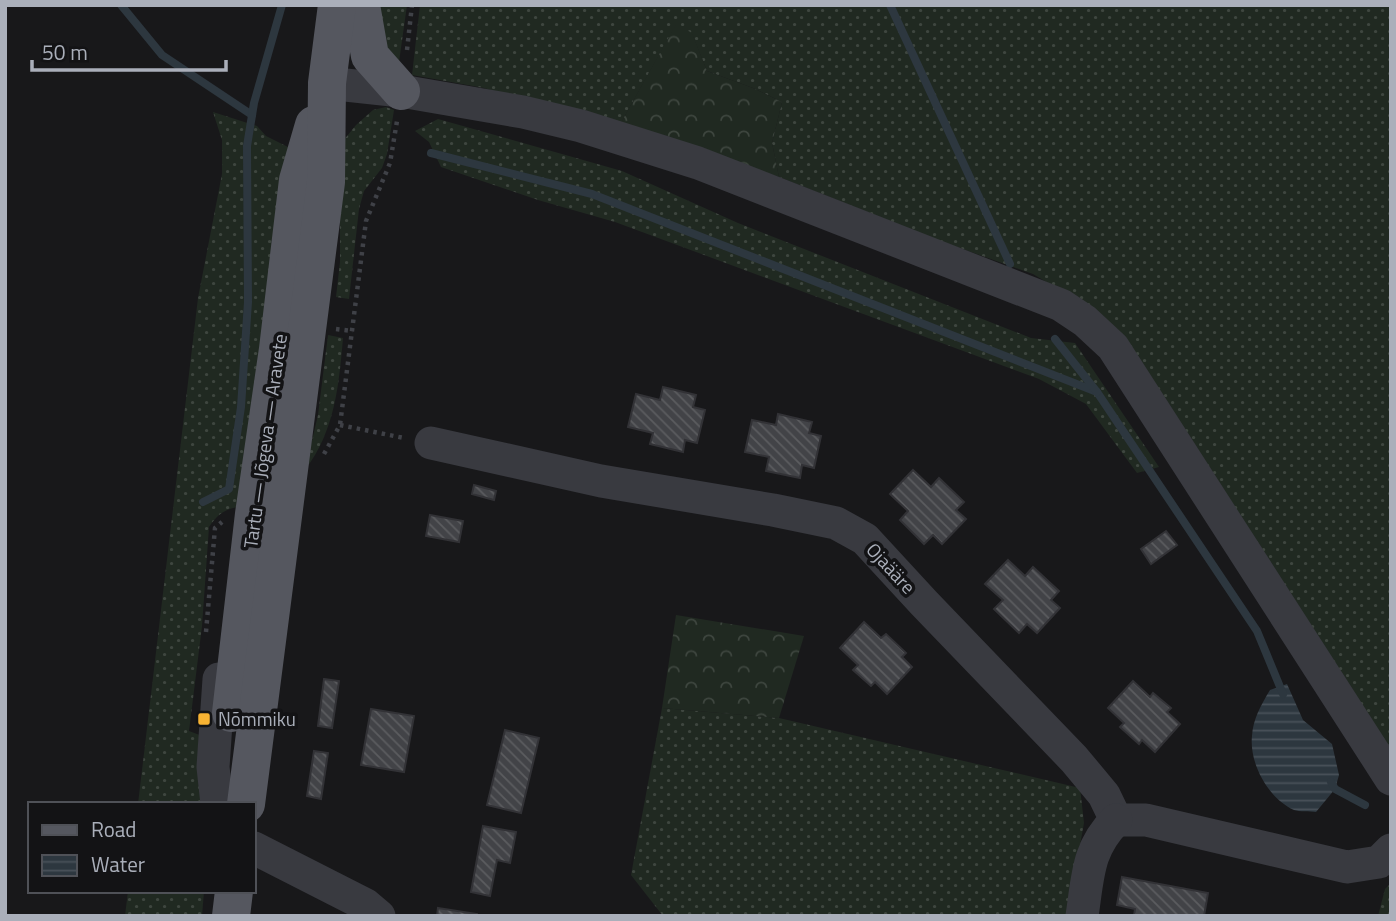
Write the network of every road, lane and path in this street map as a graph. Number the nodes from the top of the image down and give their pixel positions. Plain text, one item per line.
1 (337, 5) edge
2 (361, 5) edge
3 (412, 5) edge
4 (327, 83) junction
5 (401, 91) junction
6 (340, 425) junction
7 (431, 443) joint
8 (304, 468) junction
9 (248, 568) junction
10 (1391, 779) edge
11 (217, 802) edge
12 (224, 802) edge
13 (246, 802) edge
14 (1116, 820) junction
15 (256, 849) edge
16 (1391, 850) edge
17 (218, 893) edge
18 (234, 893) edge
19 (216, 916) edge
20 (230, 916) edge
21 (379, 916) edge
22 (1082, 916) edge

1 - 4 main road, Tartu — Jõgeva — Aravete
2 - 5 main road
3 - 5 path
4 - 5 street
4 - 8 main road, Tartu — Jõgeva — Aravete
4 - 9 main road, Tartu — Jõgeva — Aravete
5 - 6 path
5 - 10 street
6 - 7 path
6 - 8 path
7 - 14 street, Ojaääre
8 - 13 main road, Tartu — Jõgeva — Aravete
9 - 11 street
9 - 12 main road, Tartu — Jõgeva — Aravete
14 - 16 street
14 - 22 street
15 - 21 street
17 - 19 main road
18 - 20 main road

